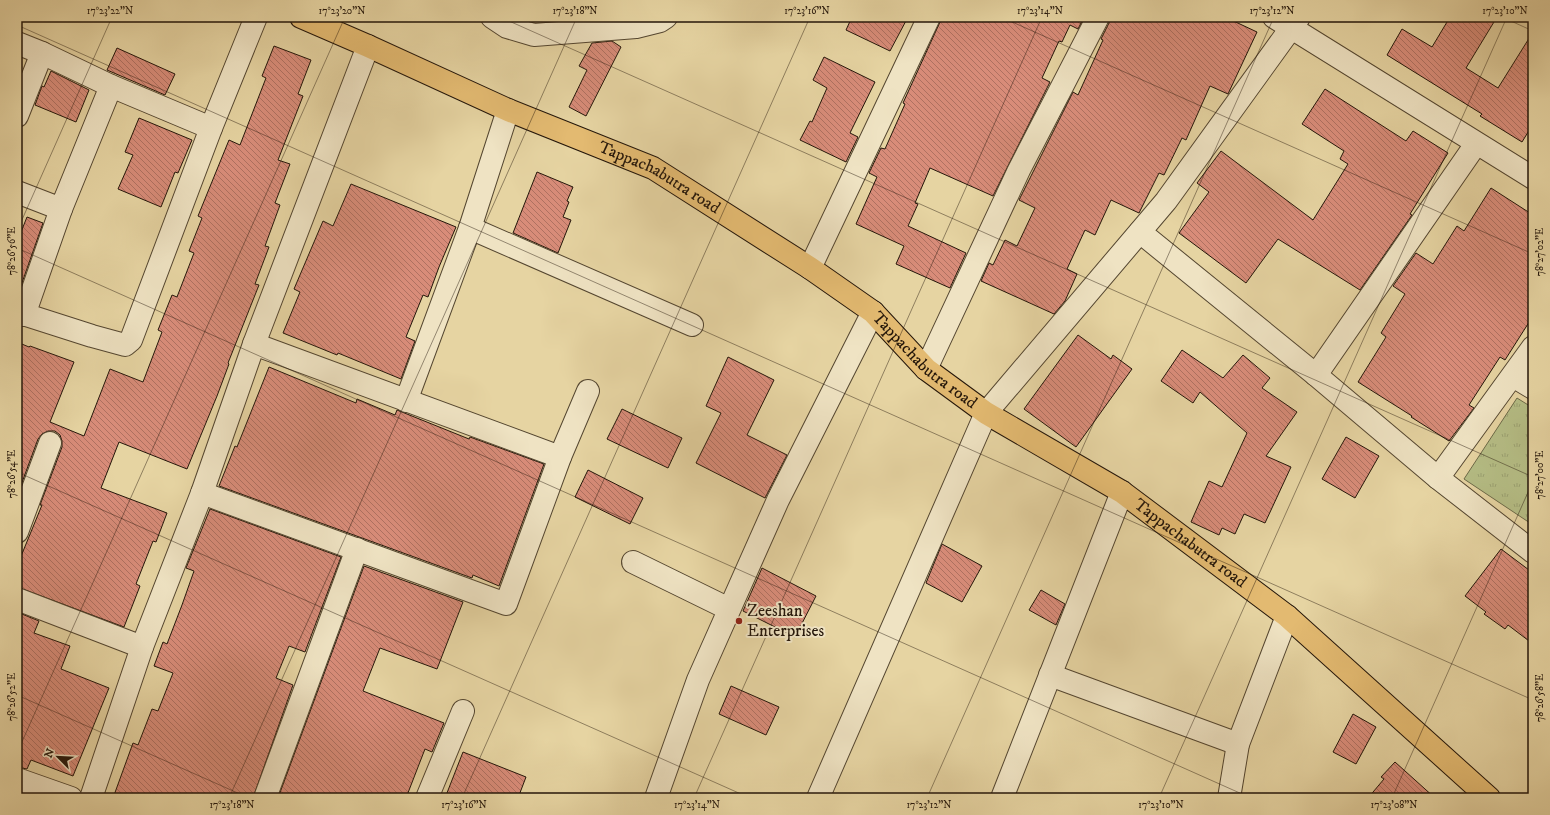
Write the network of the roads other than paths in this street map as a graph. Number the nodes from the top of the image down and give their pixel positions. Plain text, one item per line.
1 (256, 17) edge
2 (301, 17) edge
3 (492, 17) edge
4 (666, 17) edge
5 (929, 17) edge
6 (1098, 17) edge
7 (1288, 21) edge
8 (538, 26) edge
9 (17, 43) edge
10 (368, 46) junction
11 (42, 53) junction
12 (111, 86) junction
13 (508, 110) junction
14 (17, 116) edge
15 (211, 128) junction
16 (1476, 144) junction
17 (1530, 170) edge
18 (17, 192) edge
19 (62, 210) junction
20 (470, 228) junction
21 (1140, 232) junction
22 (810, 268) junction
23 (873, 312) junction
24 (21, 313) edge
25 (692, 325) dead end
26 (254, 344) junction
27 (1533, 346) edge
28 (926, 369) junction
29 (1316, 375) junction
30 (1513, 376) junction
31 (1533, 388) edge
32 (588, 392) dead end
33 (406, 401) junction
34 (986, 413) junction
35 (50, 443) dead end
36 (560, 457) junction
37 (1438, 478) junction
38 (1122, 492) junction
39 (202, 493) junction
40 (17, 532) edge
41 (356, 548) junction
42 (1533, 552) edge
43 (633, 562) dead end
44 (17, 599) edge
45 (729, 608) junction
46 (1286, 616) junction
47 (142, 647) junction
48 (1050, 675) junction
49 (463, 711) dead end
50 (1238, 744) junction
51 (17, 779) edge
52 (71, 798) edge
53 (91, 798) edge
54 (265, 798) edge
55 (427, 798) edge
56 (656, 798) edge
57 (818, 798) edge
58 (1002, 798) edge
59 (1230, 798) edge
60 (1489, 798) edge

1 - 15 street
2 - 10 main road, Tappachabutra road
3 - 8 street
4 - 8 street
5 - 22 street
6 - 28 street
7 - 16 street
7 - 21 street
9 - 11 street
10 - 13 main road, Tappachabutra road
10 - 26 street
11 - 12 street
11 - 14 street
12 - 15 street
12 - 19 street
13 - 20 street
13 - 22 main road, Tappachabutra road
15 - 24 street
16 - 17 street
16 - 29 street
18 - 19 street
19 - 24 street
20 - 25 street
20 - 33 street
21 - 29 street
21 - 34 street
22 - 23 main road, Tappachabutra road
23 - 28 main road, Tappachabutra road
23 - 45 street
26 - 33 street
26 - 39 street
27 - 30 street
28 - 34 main road, Tappachabutra road
29 - 37 street
30 - 31 street
30 - 37 street
32 - 36 street
33 - 36 street
34 - 38 main road, Tappachabutra road
34 - 57 street
35 - 40 street
36 - 41 street
37 - 42 street
38 - 46 main road, Tappachabutra road
38 - 48 street
39 - 41 street
39 - 47 street
41 - 54 street
43 - 45 street
44 - 47 street
45 - 56 street
46 - 50 street
46 - 60 main road, Tappachabutra road
47 - 53 street
48 - 50 street
48 - 58 street
49 - 55 street
50 - 59 street
51 - 52 street

